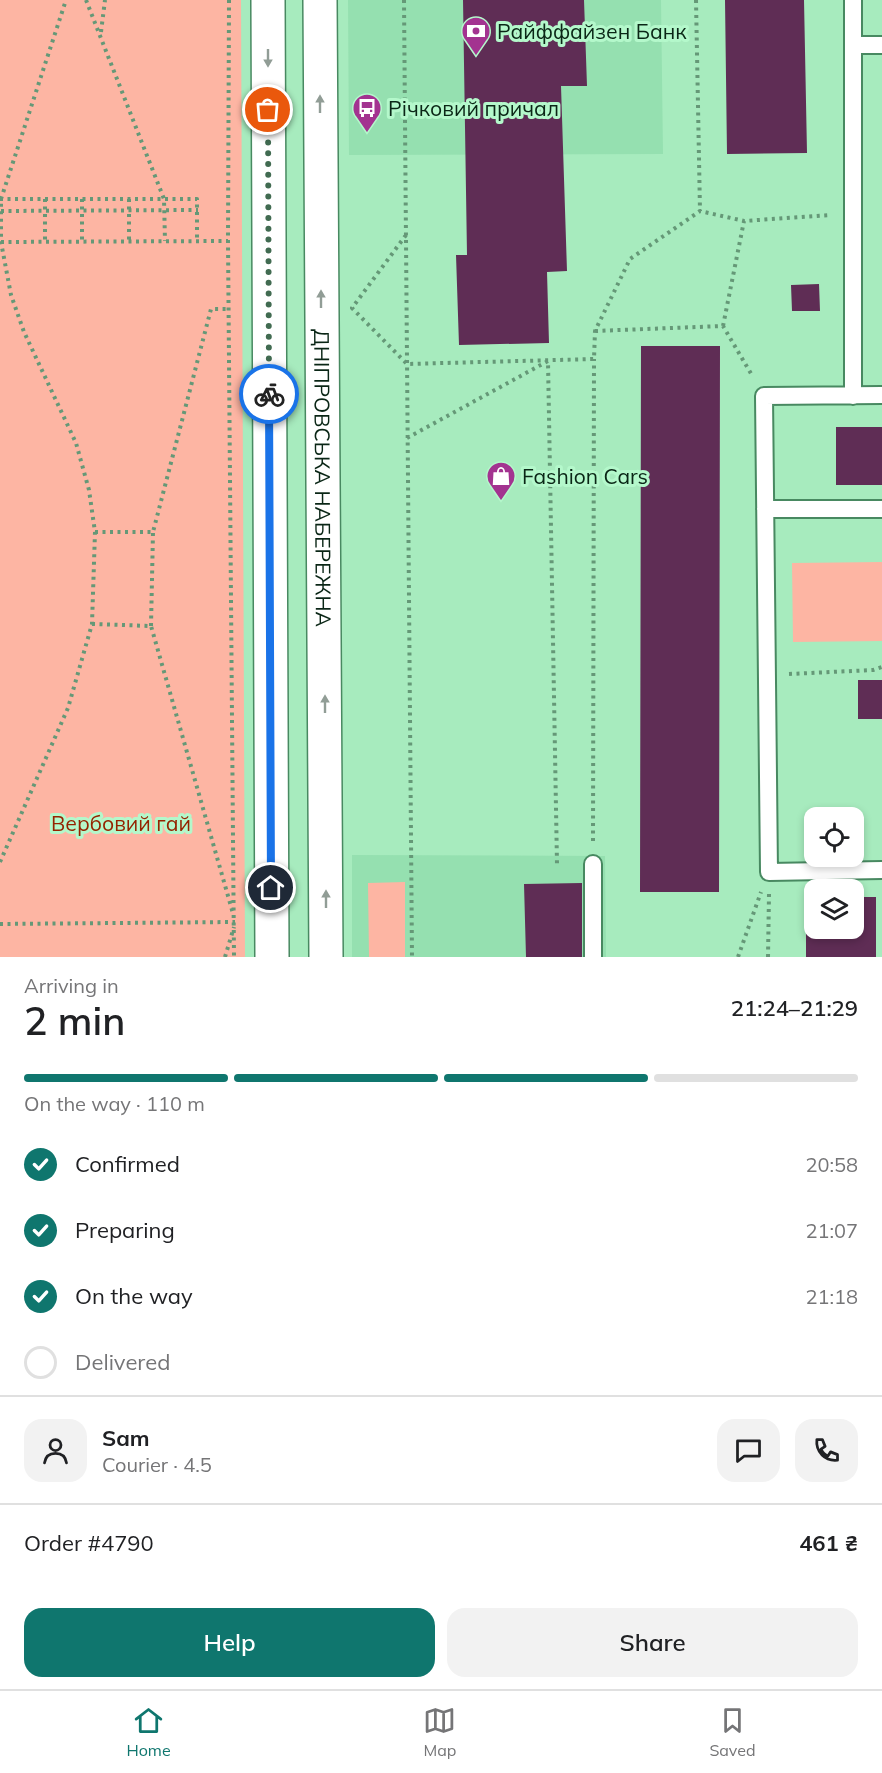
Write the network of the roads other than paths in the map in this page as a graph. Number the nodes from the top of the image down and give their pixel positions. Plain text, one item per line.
1 (268, 0) edge
2 (320, 0) edge
3 (853, 0) edge
4 (853, 45) junction
5 (882, 45) edge
6 (882, 395) edge
7 (853, 396) junction
8 (765, 508) junction
9 (882, 508) edge
10 (593, 864) road end
11 (882, 870) edge
12 (272, 957) edge
13 (326, 957) edge
14 (593, 957) edge

1 -> 12 main road
13 -> 2 main road, ДНІПРОВСЬКА НАБЕРЕЖНА
3 - 4 lane
4 - 5 lane
4 - 7 lane
6 - 7 lane
7 - 8 lane
8 - 9 lane
8 - 11 lane
10 - 14 lane

